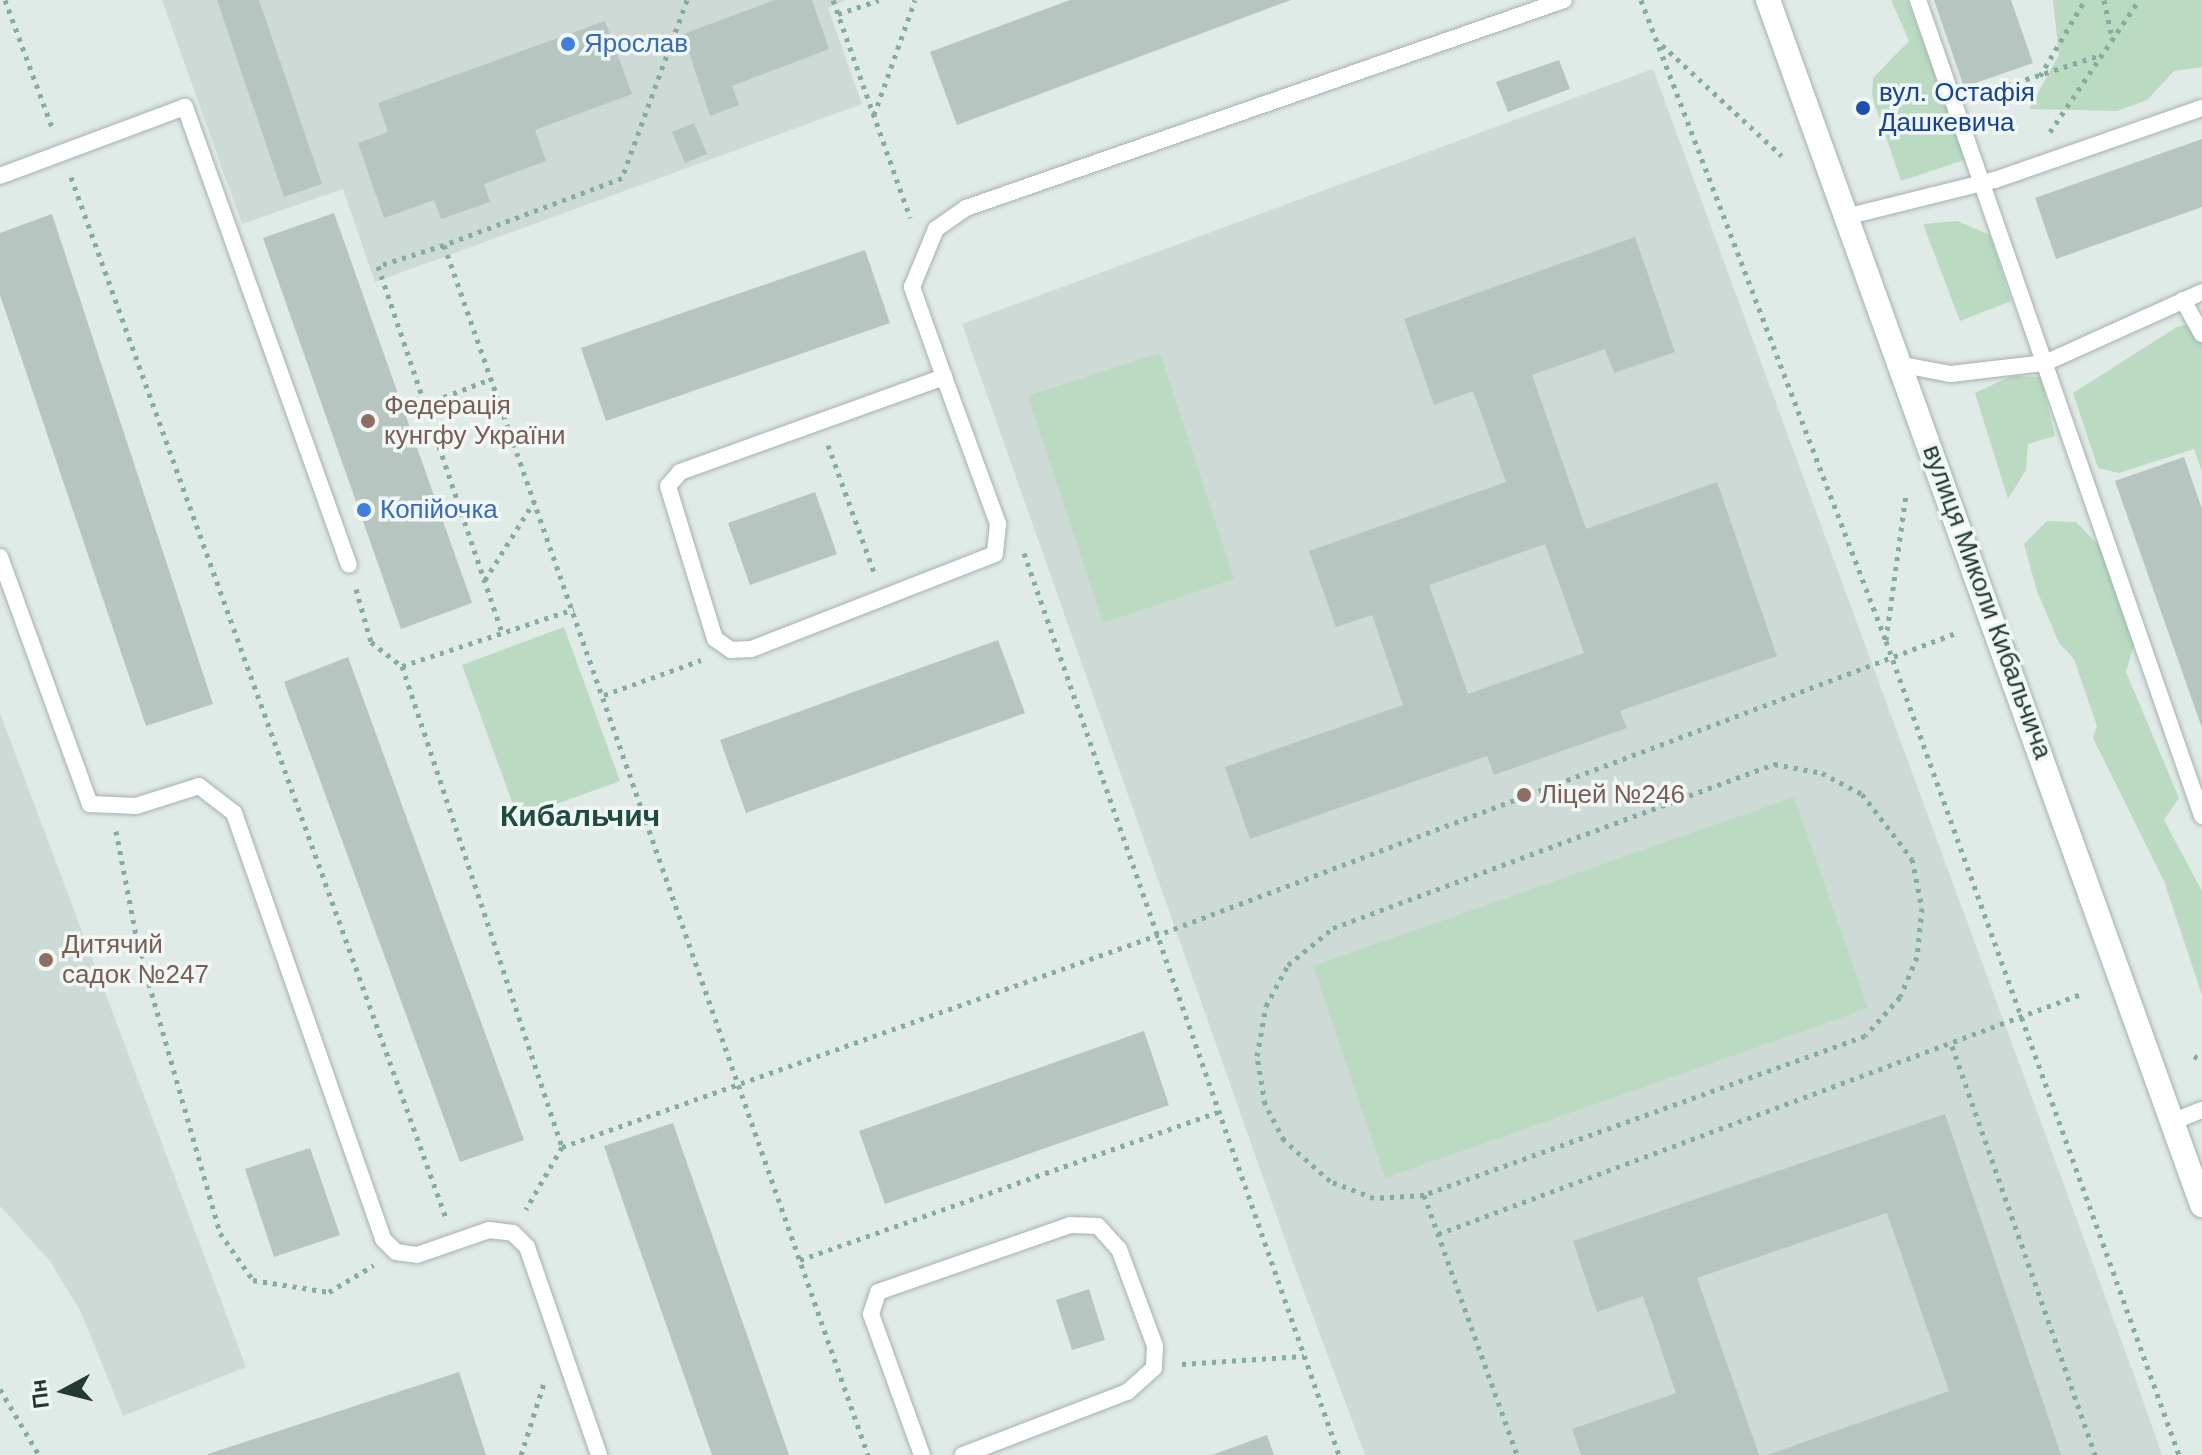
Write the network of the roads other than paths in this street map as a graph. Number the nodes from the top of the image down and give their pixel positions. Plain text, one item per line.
1 (1564, 0) edge
2 (1768, 0) edge
3 (1918, 0) edge
4 (2202, 108) edge
5 (0, 176) edge
6 (1983, 184) junction
7 (1849, 216) junction
8 (2202, 292) edge
9 (2183, 300) junction
10 (2202, 334) edge
11 (2045, 363) junction
12 (1903, 365) junction
13 (944, 377) junction
14 (0, 557) edge
15 (349, 565) road end
16 (2202, 816) edge
17 (2202, 1110) edge
18 (2172, 1122) junction
19 (2202, 1205) edge
20 (599, 1455) edge
21 (922, 1455) edge
22 (963, 1455) edge

1 - 13 lane
2 - 7 street, вулиця Миколи Кибальчича
3 - 6 lane
4 - 6 lane
5 - 15 lane
6 - 7 lane
6 - 11 lane
7 - 12 street, вулиця Миколи Кибальчича
8 - 9 lane
9 - 10 lane
9 - 11 lane
11 - 12 lane
11 - 16 lane
12 - 18 street, вулиця Миколи Кибальчича
13 - 13 lane
14 - 20 lane
17 - 18 lane
18 - 19 street, вулиця Миколи Кибальчича
21 - 22 lane

